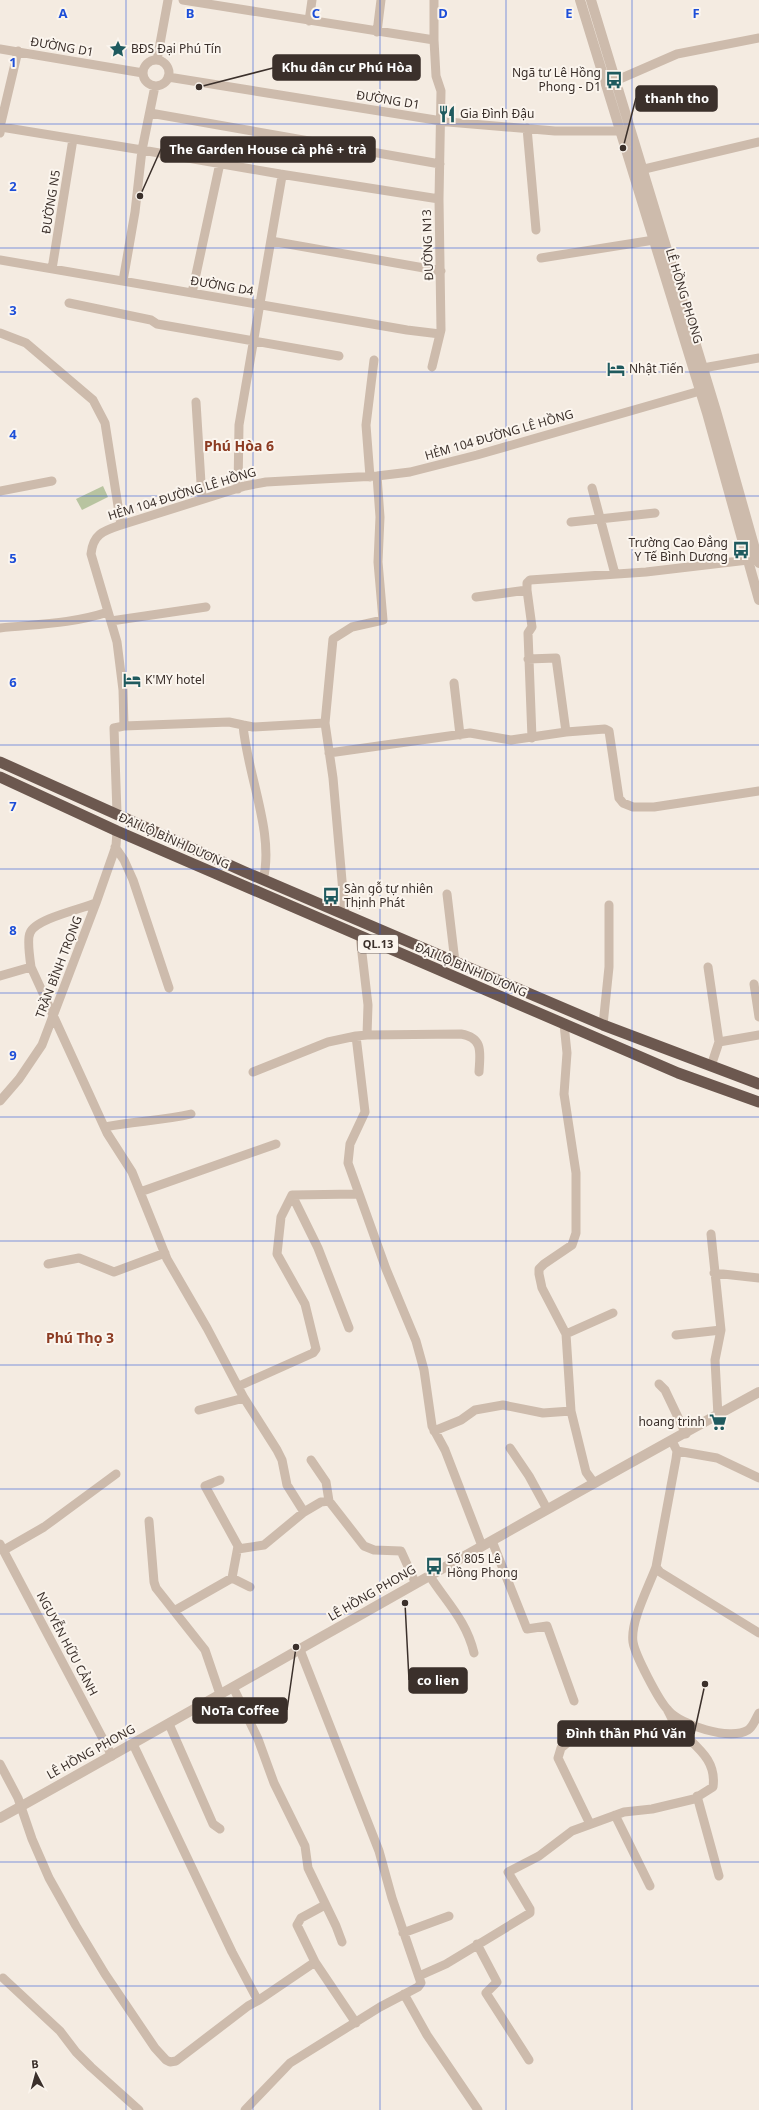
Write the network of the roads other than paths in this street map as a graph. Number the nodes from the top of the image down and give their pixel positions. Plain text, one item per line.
1 (168, 0) edge
2 (183, 0) edge
3 (312, 0) edge
4 (381, 0) edge
5 (434, 0) edge
6 (580, 0) edge
7 (591, 0) edge
8 (242, 4) edge
9 (309, 21) junction
10 (377, 32) junction
11 (759, 38) edge
12 (434, 40) junction
13 (0, 49) edge
14 (18, 51) junction
15 (157, 60) junction
16 (143, 73) junction
17 (168, 77) junction
18 (615, 81) junction
19 (155, 86) junction
20 (150, 113) junction
21 (441, 121) junction
22 (527, 128) junction
23 (0, 129) edge
24 (626, 132) junction
25 (73, 139) junction
26 (759, 142) edge
27 (142, 150) junction
28 (220, 163) junction
29 (440, 164) junction
30 (638, 170) junction
31 (280, 174) junction
32 (439, 199) junction
33 (536, 230) dead end
34 (654, 240) junction
35 (271, 241) junction
36 (541, 258) dead end
37 (0, 260) edge
38 (52, 269) junction
39 (441, 271) junction
40 (123, 281) junction
41 (192, 293) junction
42 (69, 304) dead end
43 (260, 304) junction
44 (0, 332) edge
45 (440, 334) junction
46 (253, 341) junction
47 (339, 356) dead end
48 (759, 358) edge
49 (374, 360) dead end
50 (432, 368) dead end
51 (703, 368) junction
52 (705, 389) junction
53 (196, 402) dead end
54 (373, 477) junction
55 (52, 481) dead end
56 (592, 488) dead end
57 (238, 489) junction
58 (0, 491) edge
59 (202, 499) junction
60 (655, 513) dead end
61 (601, 520) junction
62 (571, 522) dead end
63 (121, 525) junction
64 (748, 560) junction
65 (759, 563) edge
66 (615, 574) junction
67 (527, 590) junction
68 (476, 597) dead end
69 (759, 600) edge
70 (206, 608) dead end
71 (110, 616) junction
72 (0, 628) edge
73 (528, 659) junction
74 (454, 683) dead end
75 (325, 723) junction
76 (243, 725) junction
77 (124, 726) junction
78 (566, 732) junction
79 (460, 735) junction
80 (532, 738) junction
81 (329, 753) junction
82 (0, 762) edge
83 (0, 777) edge
84 (759, 791) edge
85 (117, 813) junction
86 (117, 830) junction
87 (115, 847) junction
88 (263, 880) junction
89 (447, 894) dead end
90 (96, 903) junction
91 (609, 905) dead end
92 (345, 915) junction
93 (360, 936) junction
94 (455, 962) junction
95 (30, 967) junction
96 (708, 967) dead end
97 (0, 976) edge
98 (754, 984) dead end
99 (169, 988) dead end
100 (54, 1014) junction
101 (759, 1017) edge
102 (564, 1024) junction
103 (603, 1025) junction
104 (367, 1035) junction
105 (759, 1035) edge
106 (356, 1036) junction
107 (719, 1042) junction
108 (711, 1066) junction
109 (253, 1072) dead end
110 (479, 1072) dead end
111 (759, 1084) edge
112 (0, 1101) edge
113 (759, 1102) edge
114 (191, 1114) dead end
115 (105, 1127) junction
116 (276, 1144) dead end
117 (140, 1192) junction
118 (357, 1194) junction
119 (292, 1195) junction
120 (711, 1234) dead end
121 (165, 1253) junction
122 (48, 1264) dead end
123 (714, 1273) junction
124 (759, 1278) edge
125 (612, 1313) dead end
126 (349, 1328) dead end
127 (721, 1330) junction
128 (566, 1334) junction
129 (676, 1336) dead end
130 (659, 1384) dead end
131 (239, 1386) junction
132 (759, 1392) edge
133 (244, 1398) junction
134 (199, 1410) dead end
135 (571, 1411) junction
136 (718, 1416) junction
137 (434, 1431) junction
138 (686, 1434) junction
139 (674, 1446) junction
140 (510, 1448) dead end
141 (311, 1460) dead end
142 (116, 1474) dead end
143 (759, 1478) edge
144 (220, 1480) dead end
145 (594, 1483) junction
146 (329, 1501) junction
147 (547, 1509) junction
148 (304, 1512) junction
149 (149, 1521) dead end
150 (492, 1541) junction
151 (482, 1546) junction
152 (2, 1547) edge
153 (238, 1549) junction
154 (656, 1567) junction
155 (429, 1575) junction
156 (232, 1578) junction
157 (415, 1582) junction
158 (250, 1587) dead end
159 (174, 1611) junction
160 (759, 1633) edge
161 (300, 1650) junction
162 (474, 1652) dead end
163 (233, 1687) junction
164 (220, 1694) junction
165 (574, 1701) dead end
166 (668, 1711) junction
167 (759, 1713) edge
168 (169, 1724) junction
169 (756, 1728) edge
170 (567, 1743) dead end
171 (133, 1744) junction
172 (112, 1756) junction
173 (0, 1764) edge
174 (697, 1796) junction
175 (20, 1807) junction
176 (615, 1815) junction
177 (0, 1818) edge
178 (590, 1824) junction
179 (220, 1829) dead end
180 (719, 1876) dead end
181 (650, 1886) dead end
182 (325, 1905) junction
183 (449, 1916) dead end
184 (403, 1933) junction
185 (342, 1942) dead end
186 (477, 1944) junction
187 (315, 1962) junction
188 (419, 1976) junction
189 (3, 1978) dead end
190 (404, 1994) junction
191 (259, 2000) junction
192 (356, 2023) junction
193 (529, 2060) dead end
194 (139, 2110) edge
195 (246, 2110) edge
196 (478, 2110) edge

1 - 15 street
2 - 8 street
3 - 9 street
4 - 10 street
5 - 12 street, ĐƯỜNG N13
6 - 24 street, LÊ HỒNG PHONG
7 - 18 street, LÊ HỒNG PHONG
8 - 9 street
9 - 10 street
10 - 12 street
11 - 18 street
12 - 21 street, ĐƯỜNG N13
13 - 14 street, ĐƯỜNG D1
14 - 16 street, ĐƯỜNG D1
14 - 23 street
15 - 16 street
15 - 17 street
16 - 19 street
17 - 19 street
17 - 21 street, ĐƯỜNG D1
18 - 24 street, LÊ HỒNG PHONG
19 - 20 street
20 - 27 street
20 - 29 street
21 - 22 street, ĐƯỜNG D1
21 - 29 street, ĐƯỜNG N13
22 - 24 street, ĐƯỜNG D1
22 - 33 street
23 - 25 street
24 - 30 street, LÊ HỒNG PHONG
25 - 27 street
25 - 38 street, ĐƯỜNG N5
26 - 30 street
27 - 28 street
27 - 40 street
28 - 31 street
28 - 41 street
29 - 32 street, ĐƯỜNG N13
30 - 34 street, LÊ HỒNG PHONG
30 - 51 street, LÊ HỒNG PHONG
31 - 32 street
31 - 35 street
32 - 39 street, ĐƯỜNG N13
34 - 36 street
34 - 52 street, LÊ HỒNG PHONG
35 - 39 street
35 - 43 street
37 - 38 street, ĐƯỜNG D4
38 - 40 street, ĐƯỜNG D4
39 - 45 street, ĐƯỜNG N13
40 - 41 street, ĐƯỜNG D4
41 - 43 street, ĐƯỜNG D4
42 - 46 street
43 - 45 street, ĐƯỜNG D4
43 - 46 street
44 - 63 street
45 - 50 street, ĐƯỜNG N13
46 - 47 street
46 - 57 street
48 - 51 street
49 - 54 street
51 - 52 street, LÊ HỒNG PHONG
52 - 54 street, HẺM 104 ĐƯỜNG LÊ HỒNG
52 - 64 street, LÊ HỒNG PHONG
52 - 65 street, LÊ HỒNG PHONG
53 - 59 street
54 - 57 street, HẺM 104 ĐƯỜNG LÊ HỒNG
54 - 75 street
55 - 58 street
56 - 61 street
57 - 59 street, HẺM 104 ĐƯỜNG LÊ HỒNG
59 - 63 street, HẺM 104 ĐƯỜNG LÊ HỒNG
60 - 61 street
61 - 62 street
61 - 66 street
63 - 71 street, HẺM 104 ĐƯỜNG LÊ HỒNG
64 - 66 street
64 - 69 street, LÊ HỒNG PHONG
66 - 67 street
67 - 68 street
67 - 73 street
70 - 71 street
71 - 72 street
71 - 77 street, HẺM 104 ĐƯỜNG LÊ HỒNG
73 - 78 street
73 - 80 street
74 - 79 street
75 - 76 street
75 - 81 street
76 - 77 street
76 - 88 street
77 - 85 street
78 - 80 street
78 - 84 street
79 - 80 street
79 - 81 street
81 - 92 street
82 - 85 highway, ĐẠI LỘ BÌNH DƯƠNG / QL.13
83 - 86 highway, ĐẠI LỘ BÌNH DƯƠNG / QL.13
85 - 86 highway
85 - 88 highway, ĐẠI LỘ BÌNH DƯƠNG / QL.13
86 - 87 street, TRẦN BÌNH TRỌNG
86 - 93 highway, ĐẠI LỘ BÌNH DƯƠNG / QL.13
87 - 90 street, TRẦN BÌNH TRỌNG
87 - 99 street
88 - 92 highway, ĐẠI LỘ BÌNH DƯƠNG / QL.13
89 - 94 street
90 - 95 street
90 - 100 street, TRẦN BÌNH TRỌNG
91 - 103 street
92 - 94 highway, ĐẠI LỘ BÌNH DƯƠNG / QL.13
93 - 102 highway, ĐẠI LỘ BÌNH DƯƠNG / QL.13
93 - 104 street
94 - 103 highway, ĐẠI LỘ BÌNH DƯƠNG / QL.13
95 - 97 street
95 - 100 street
96 - 107 street
98 - 101 street
100 - 112 street, TRẦN BÌNH TRỌNG
100 - 115 street
102 - 113 highway, ĐẠI LỘ BÌNH DƯƠNG / QL.13
102 - 128 street
103 - 108 highway, ĐẠI LỘ BÌNH DƯƠNG / QL.13
104 - 106 street
104 - 110 street
105 - 107 street
106 - 109 street
106 - 118 street
107 - 108 street
108 - 111 highway, ĐẠI LỘ BÌNH DƯƠNG / QL.13
114 - 115 street
115 - 117 street
116 - 117 street
117 - 121 street
118 - 119 street
118 - 137 street
119 - 126 street
119 - 131 street
120 - 123 street
121 - 122 street
121 - 131 street
123 - 124 street
123 - 127 street
125 - 128 street
127 - 129 street
127 - 136 street
128 - 135 street
130 - 138 street
131 - 133 street
132 - 136 street, LÊ HỒNG PHONG
133 - 134 street
133 - 148 street
135 - 137 street
135 - 145 street
136 - 138 street, LÊ HỒNG PHONG
137 - 151 street
138 - 139 street, LÊ HỒNG PHONG
139 - 143 street
139 - 145 street, LÊ HỒNG PHONG
139 - 154 street
140 - 147 street
141 - 146 street
142 - 152 street
144 - 153 street
145 - 147 street, LÊ HỒNG PHONG
146 - 148 street
146 - 157 street
147 - 150 street, LÊ HỒNG PHONG
148 - 153 street
149 - 159 street
150 - 151 street, LÊ HỒNG PHONG
150 - 165 street
151 - 155 street, LÊ HỒNG PHONG
152 - 172 street, NGUYỄN HỮU CẢNH
153 - 156 street
154 - 160 street
154 - 166 street
155 - 157 street, LÊ HỒNG PHONG
155 - 162 street
156 - 158 street
156 - 159 street
157 - 161 street, LÊ HỒNG PHONG
159 - 164 street
161 - 163 street, LÊ HỒNG PHONG
161 - 184 street
163 - 164 street, LÊ HỒNG PHONG
163 - 182 street
164 - 168 street, LÊ HỒNG PHONG
166 - 169 street
166 - 174 street
167 - 169 street
168 - 171 street, LÊ HỒNG PHONG
168 - 179 street
170 - 178 street
171 - 172 street, LÊ HỒNG PHONG
171 - 191 street
172 - 175 street, LÊ HỒNG PHONG
173 - 175 street
174 - 176 street
174 - 180 street
175 - 177 street, LÊ HỒNG PHONG
175 - 191 street
176 - 178 street
176 - 181 street
178 - 186 street
182 - 185 street
182 - 187 street
183 - 184 street
184 - 188 street
186 - 188 street
186 - 193 street
187 - 191 street
187 - 192 street
188 - 190 street
189 - 194 street
190 - 192 street
190 - 196 street
192 - 195 street

